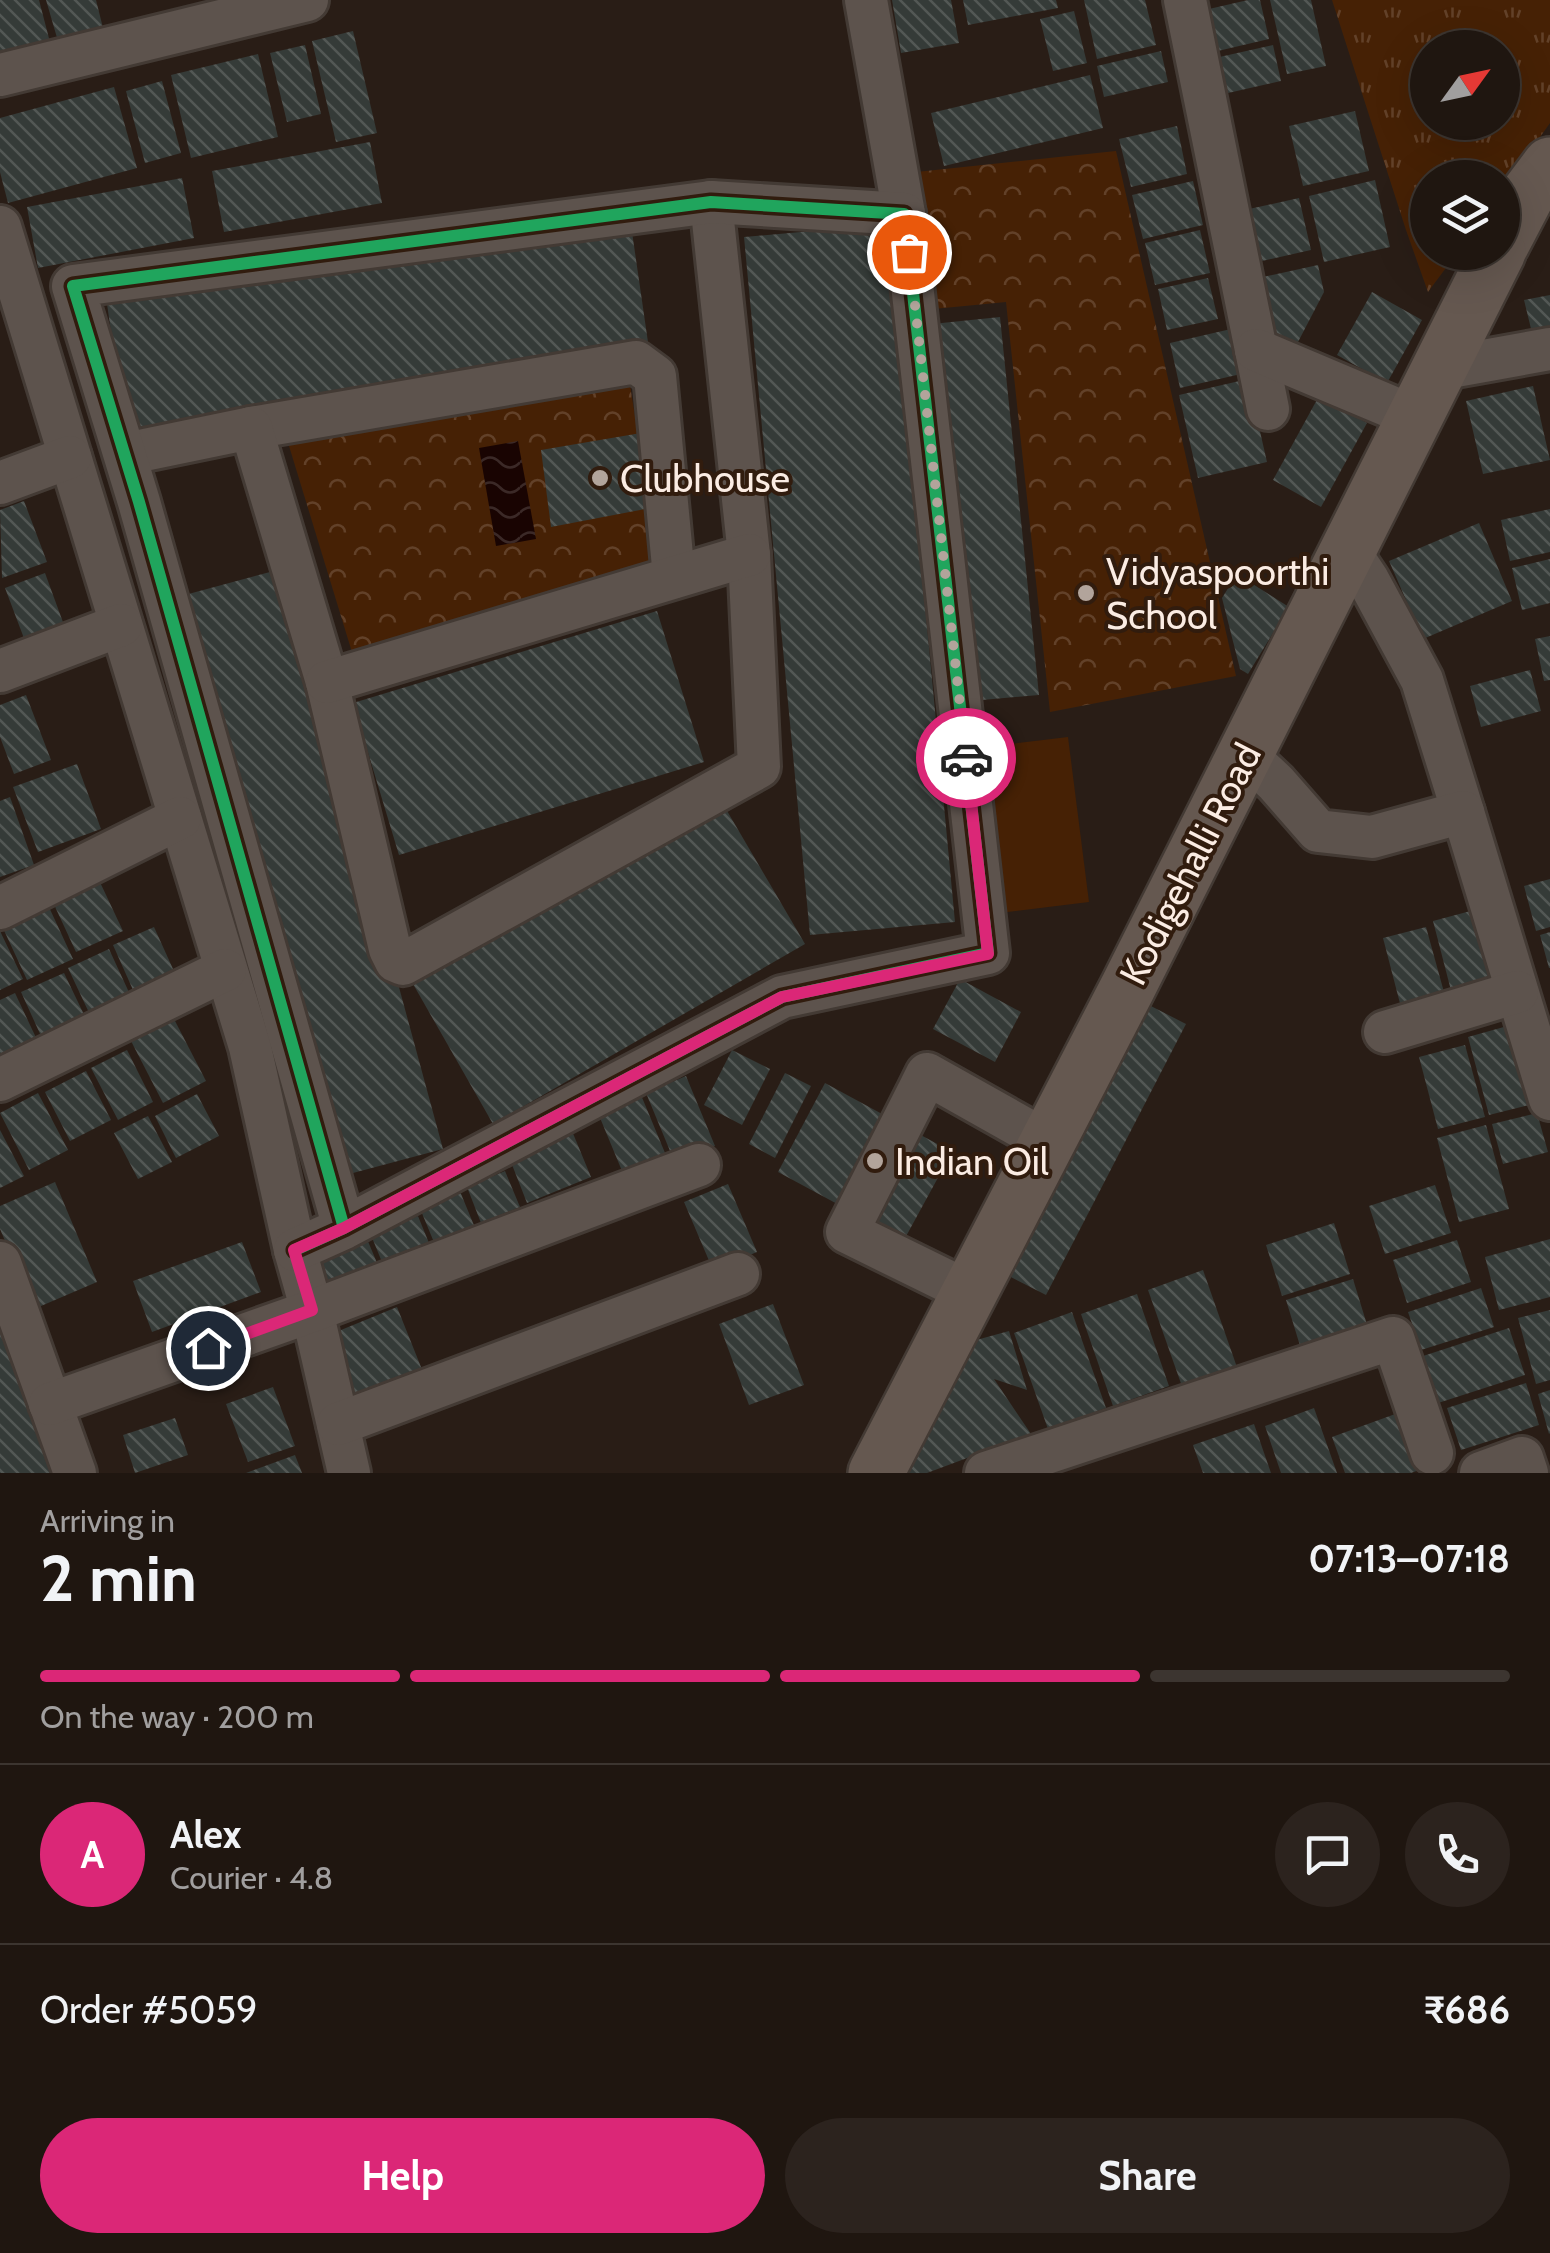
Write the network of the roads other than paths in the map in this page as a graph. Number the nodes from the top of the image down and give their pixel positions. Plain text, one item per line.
1 (307, 0) edge
2 (866, 0) edge
3 (1185, 0) edge
4 (0, 76) edge
5 (1550, 165) edge
6 (711, 202) junction
7 (1520, 208) edge
8 (904, 214) junction
9 (0, 227) edge
10 (1489, 270) edge
11 (10, 293) edge
12 (1256, 350) junction
13 (1548, 355) edge
14 (1439, 370) junction
15 (1268, 408) dead end
16 (1415, 417) junction
17 (251, 428) junction
18 (125, 454) junction
19 (70, 457) junction
20 (0, 482) edge
21 (140, 505) junction
22 (89, 520) junction
23 (1348, 550) junction
24 (750, 555) junction
25 (674, 577) junction
26 (121, 624) junction
27 (0, 671) edge
28 (328, 682) junction
29 (1246, 754) junction
30 (1463, 812) junction
31 (180, 818) junction
32 (0, 908) edge
33 (225, 970) junction
34 (1518, 992) junction
35 (1385, 1032) dead end
36 (0, 1080) edge
37 (1550, 1099) edge
38 (1048, 1142) junction
39 (699, 1164) dead end
40 (344, 1228) junction
41 (294, 1250) junction
42 (0, 1263) edge
43 (738, 1274) dead end
44 (970, 1292) junction
45 (312, 1310) junction
46 (50, 1404) junction
47 (338, 1424) junction
48 (1432, 1453) dead end
49 (75, 1473) edge
50 (349, 1473) edge
51 (876, 1473) edge
52 (986, 1473) edge
53 (1481, 1473) edge
54 (1527, 1473) edge

1 - 4 street
2 - 8 street
3 - 12 street
5 - 7 main road
6 - 8 street
6 - 18 street
6 - 24 street
8 - 40 street
9 - 11 street
10 - 14 main road, Kodigehalli Road
11 - 19 street
12 - 15 street
12 - 16 street
13 - 14 street
14 - 16 main road, Kodigehalli Road
16 - 23 main road, Kodigehalli Road
17 - 18 street
17 - 25 street
17 - 28 street
18 - 21 street
19 - 20 street
19 - 22 street
21 - 22 street
21 - 40 street
22 - 26 street
23 - 29 main road, Kodigehalli Road
23 - 30 street
24 - 25 street
24 - 28 street
25 - 28 street
26 - 27 street
26 - 31 street
29 - 30 street
29 - 38 main road, Kodigehalli Road
30 - 34 street
31 - 32 street
31 - 33 street
33 - 36 street
33 - 41 street
34 - 35 street
34 - 37 street
38 - 44 main road, Kodigehalli Road
38 - 44 street
39 - 45 street
40 - 41 street
41 - 45 street
42 - 46 street
43 - 47 street
44 - 51 main road, Kodigehalli Road
45 - 46 street
45 - 47 street
46 - 49 street
47 - 50 street
48 - 52 street
53 - 54 street

